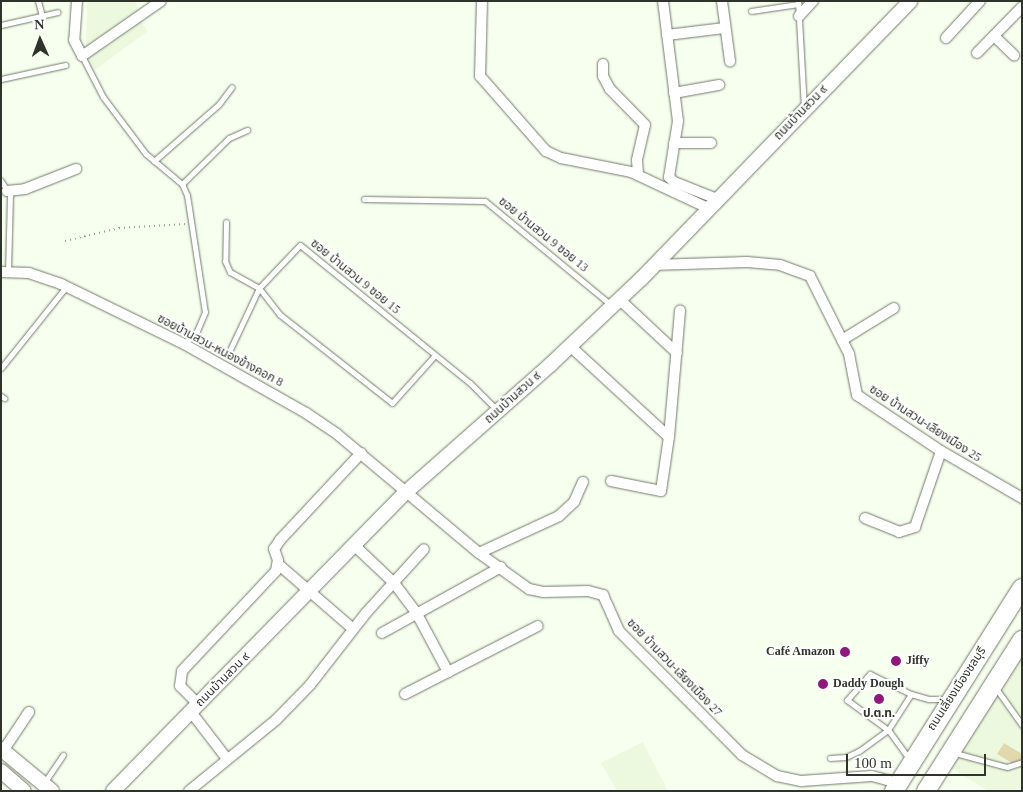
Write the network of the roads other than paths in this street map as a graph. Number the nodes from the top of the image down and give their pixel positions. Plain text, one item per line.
1 (38, 1) edge
2 (77, 1) edge
3 (161, 1) edge
4 (482, 1) edge
5 (664, 1) edge
6 (722, 1) edge
7 (813, 1) edge
8 (910, 1) edge
9 (980, 1) edge
10 (798, 3) edge
11 (1022, 7) edge
12 (751, 11) dead end
13 (58, 12) dead end
14 (42, 16) junction
15 (799, 16) junction
16 (1, 25) edge
17 (725, 28) junction
18 (668, 35) junction
19 (994, 36) junction
20 (946, 38) dead end
21 (977, 54) dead end
22 (1014, 55) dead end
23 (82, 56) junction
24 (730, 61) dead end
25 (603, 64) dead end
26 (65, 65) dead end
27 (1, 79) edge
28 (719, 86) dead end
29 (232, 87) dead end
30 (674, 93) junction
31 (804, 110) junction
32 (247, 130) dead end
33 (674, 143) junction
34 (711, 143) dead end
35 (154, 160) junction
36 (76, 169) dead end
37 (638, 175) junction
38 (1, 181) edge
39 (182, 184) junction
40 (7, 191) junction
41 (364, 198) dead end
42 (713, 204) junction
43 (226, 222) dead end
44 (653, 265) junction
45 (3, 273) edge
46 (66, 287) junction
47 (258, 288) junction
48 (616, 302) junction
49 (894, 308) dead end
50 (680, 310) dead end
51 (842, 340) junction
52 (184, 344) junction
53 (570, 346) junction
54 (677, 353) junction
55 (228, 354) dead end
56 (435, 355) junction
57 (1, 368) edge
58 (498, 411) junction
59 (669, 436) junction
60 (941, 451) junction
61 (361, 453) junction
62 (611, 481) dead end
63 (583, 482) dead end
64 (406, 492) junction
65 (1022, 498) edge
66 (865, 518) dead end
67 (355, 546) junction
68 (424, 549) dead end
69 (479, 553) junction
70 (278, 564) junction
71 (501, 567) junction
72 (394, 583) junction
73 (1022, 588) edge
74 (309, 593) junction
75 (417, 614) junction
76 (538, 626) dead end
77 (353, 630) junction
78 (382, 633) dead end
79 (1020, 645) edge
80 (448, 672) junction
81 (993, 684) junction
82 (406, 694) dead end
83 (911, 694) junction
84 (952, 698) junction
85 (194, 708) junction
86 (29, 712) dead end
87 (1022, 724) edge
88 (888, 730) junction
89 (2, 750) edge
90 (951, 752) junction
91 (63, 755) dead end
92 (830, 758) dead end
93 (227, 759) junction
94 (910, 761) junction
95 (1022, 762) edge
96 (1, 771) edge
97 (48, 787) edge
98 (897, 787) edge
99 (929, 789) edge
100 (24, 791) edge
101 (113, 791) edge
102 (189, 791) edge

1 - 14 lane
2 - 23 street
3 - 23 street
4 - 37 street
5 - 18 street
6 - 17 street
7 - 15 street
8 - 31 street, ถนนบ้านสวน ๙
9 - 20 street
10 - 12 lane
10 - 15 lane
11 - 19 street
13 - 14 lane
14 - 16 lane
15 - 31 lane
17 - 18 street
17 - 24 street
18 - 30 street
19 - 21 street
19 - 22 street
23 - 35 lane
25 - 37 street
26 - 27 lane
28 - 30 street
29 - 35 lane
30 - 33 street
31 - 42 street, ถนนบ้านสวน ๙
32 - 39 lane
33 - 34 street
33 - 42 street
35 - 39 lane
36 - 40 street
37 - 42 street
38 - 40 lane
39 - 52 lane
40 - 45 lane
41 - 48 lane, ซอย บ้านสวน 9 ซอย 13
42 - 44 street, ถนนบ้านสวน ๙
43 - 47 lane
44 - 48 street, ถนนบ้านสวน ๙
44 - 51 street, ซอย บ้านสวน-เลียงเมือง 25
45 - 46 street, ซอยบ้านสวน-หนองข้างคอก 8
46 - 52 street, ซอยบ้านสวน-หนองข้างคอก 8
46 - 57 lane
47 - 55 lane, ซอย บ้านสวน 9 ซอย 15
47 - 56 lane, ซอย บ้านสวน 9 ซอย 15
47 - 56 lane
48 - 53 street, ถนนบ้านสวน ๙
48 - 54 street
49 - 51 street
50 - 54 street
51 - 60 street, ซอย บ้านสวน-เลียงเมือง 25
52 - 61 street, ซอยบ้านสวน-หนองข้างคอก 8
53 - 58 street, ถนนบ้านสวน ๙
53 - 59 street
54 - 59 street
56 - 58 lane, ซอย บ้านสวน 9 ซอย 15
58 - 64 street, ถนนบ้านสวน ๙
59 - 62 street
60 - 65 street, ซอย บ้านสวน-เลียงเมือง 25
60 - 66 street
61 - 64 street, ซอยบ้านสวน-หนองข้างคอก 8
61 - 70 street
63 - 69 street
64 - 67 street, ถนนบ้านสวน ๙
64 - 69 street, ซอย บ้านสวน-เลียงเมือง 27
67 - 72 street
67 - 74 street, ถนนบ้านสวน ๙
68 - 72 street
69 - 71 street, ซอย บ้านสวน-เลียงเมือง 27
70 - 74 street
70 - 85 street
71 - 75 street
71 - 98 street, ซอย บ้านสวน-เลียงเมือง 27
72 - 75 street
72 - 77 street
73 - 84 highway, ถนนเลี่ยงเมืองชลบุรี
74 - 77 street
74 - 85 street, ถนนบ้านสวน ๙
75 - 78 street
75 - 80 street
76 - 80 street
77 - 93 street
79 - 81 highway
80 - 82 street
81 - 87 lane
81 - 90 highway
83 - 84 lane
83 - 88 lane
83 - 88 lane
84 - 94 highway, ถนนเลี่ยงเมืองชลบุรี
85 - 93 street
85 - 101 street, ถนนบ้านสวน ๙
86 - 89 street
88 - 92 lane
88 - 94 lane
89 - 97 street
90 - 95 lane
90 - 99 highway
91 - 97 lane
93 - 102 street
94 - 98 highway, ถนนเลี่ยงเมืองชลบุรี
96 - 100 street

